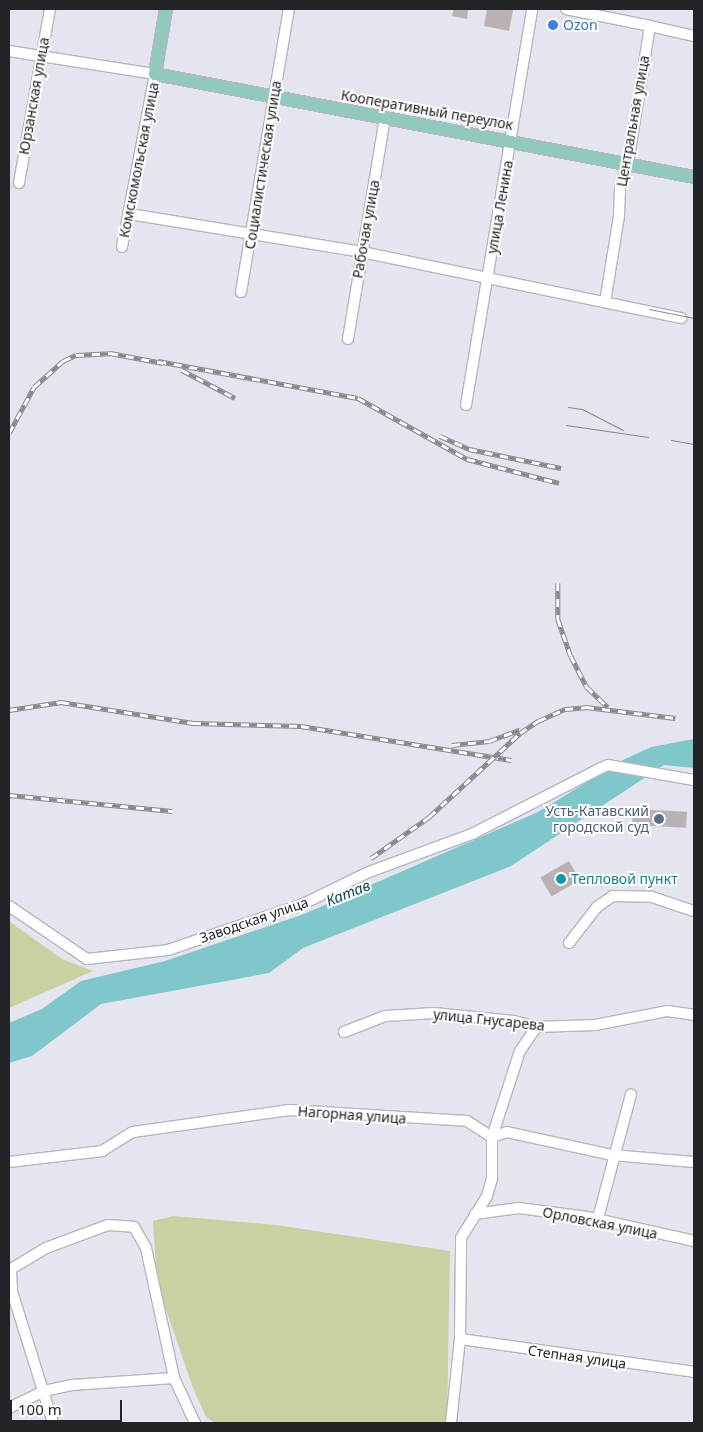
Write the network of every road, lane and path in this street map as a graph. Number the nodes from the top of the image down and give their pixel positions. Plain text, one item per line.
1 (50, 9) edge
2 (166, 9) edge
3 (289, 9) edge
4 (532, 9) edge
5 (566, 9) edge
6 (650, 26) junction
7 (694, 36) edge
8 (9, 51) edge
9 (39, 56) junction
10 (155, 74) junction
11 (273, 98) junction
12 (385, 119) junction
13 (511, 140) junction
14 (628, 163) junction
15 (694, 177) edge
16 (20, 183) dead end
17 (130, 214) junction
18 (253, 236) junction
19 (122, 247) dead end
20 (362, 252) junction
21 (488, 279) junction
22 (241, 292) dead end
23 (605, 302) junction
24 (681, 318) dead end
25 (348, 339) dead end
26 (466, 405) dead end
27 (694, 780) edge
28 (9, 906) edge
29 (694, 911) edge
30 (569, 943) dead end
31 (694, 1015) edge
32 (536, 1027) junction
33 (344, 1032) dead end
34 (631, 1094) dead end
35 (492, 1137) junction
36 (612, 1155) junction
37 (9, 1162) edge
38 (694, 1162) edge
39 (475, 1214) junction
40 (597, 1222) junction
41 (694, 1241) edge
42 (10, 1270) edge
43 (460, 1340) junction
44 (694, 1372) edge
45 (174, 1378) junction
46 (44, 1391) junction
47 (9, 1408) edge
48 (53, 1423) edge
49 (195, 1423) edge
50 (451, 1423) edge

1 - 9 street, Юрзанская улица
2 - 10 main road
3 - 11 street, Социалистическая улица
4 - 13 street, улица Ленина
5 - 6 street
6 - 7 street
6 - 14 street, Центральная улица
8 - 9 street
9 - 10 street
9 - 16 street, Юрзанская улица
10 - 11 main road, Кооперативный переулок
10 - 17 street, Комскомольская улица
11 - 12 main road, Кооперативный переулок
11 - 18 street, Социалистическая улица
12 - 13 main road, Кооперативный переулок
12 - 20 street, Рабочая улица
13 - 14 main road, Кооперативный переулок
13 - 21 street, улица Ленина
14 - 15 main road, Кооперативный переулок
14 - 23 street, Центральная улица
17 - 18 street
17 - 19 street, Комскомольская улица
18 - 20 street
18 - 22 street, Социалистическая улица
20 - 21 street
20 - 25 street, Рабочая улица
21 - 23 street
21 - 26 street, улица Ленина
23 - 24 street
27 - 28 street, Заводская улица
29 - 30 street
31 - 32 street, улица Гнусарева
32 - 33 street, улица Гнусарева
32 - 35 street
34 - 36 street
35 - 36 street
35 - 37 street, Нагорная улица
35 - 39 street
36 - 38 street
36 - 40 street
39 - 40 street, Орловская улица
39 - 43 street
40 - 41 street, Орловская улица
42 - 45 street
42 - 46 street
43 - 44 street, Степная улица
43 - 50 street
45 - 46 street
45 - 49 street
46 - 47 street
46 - 48 street

